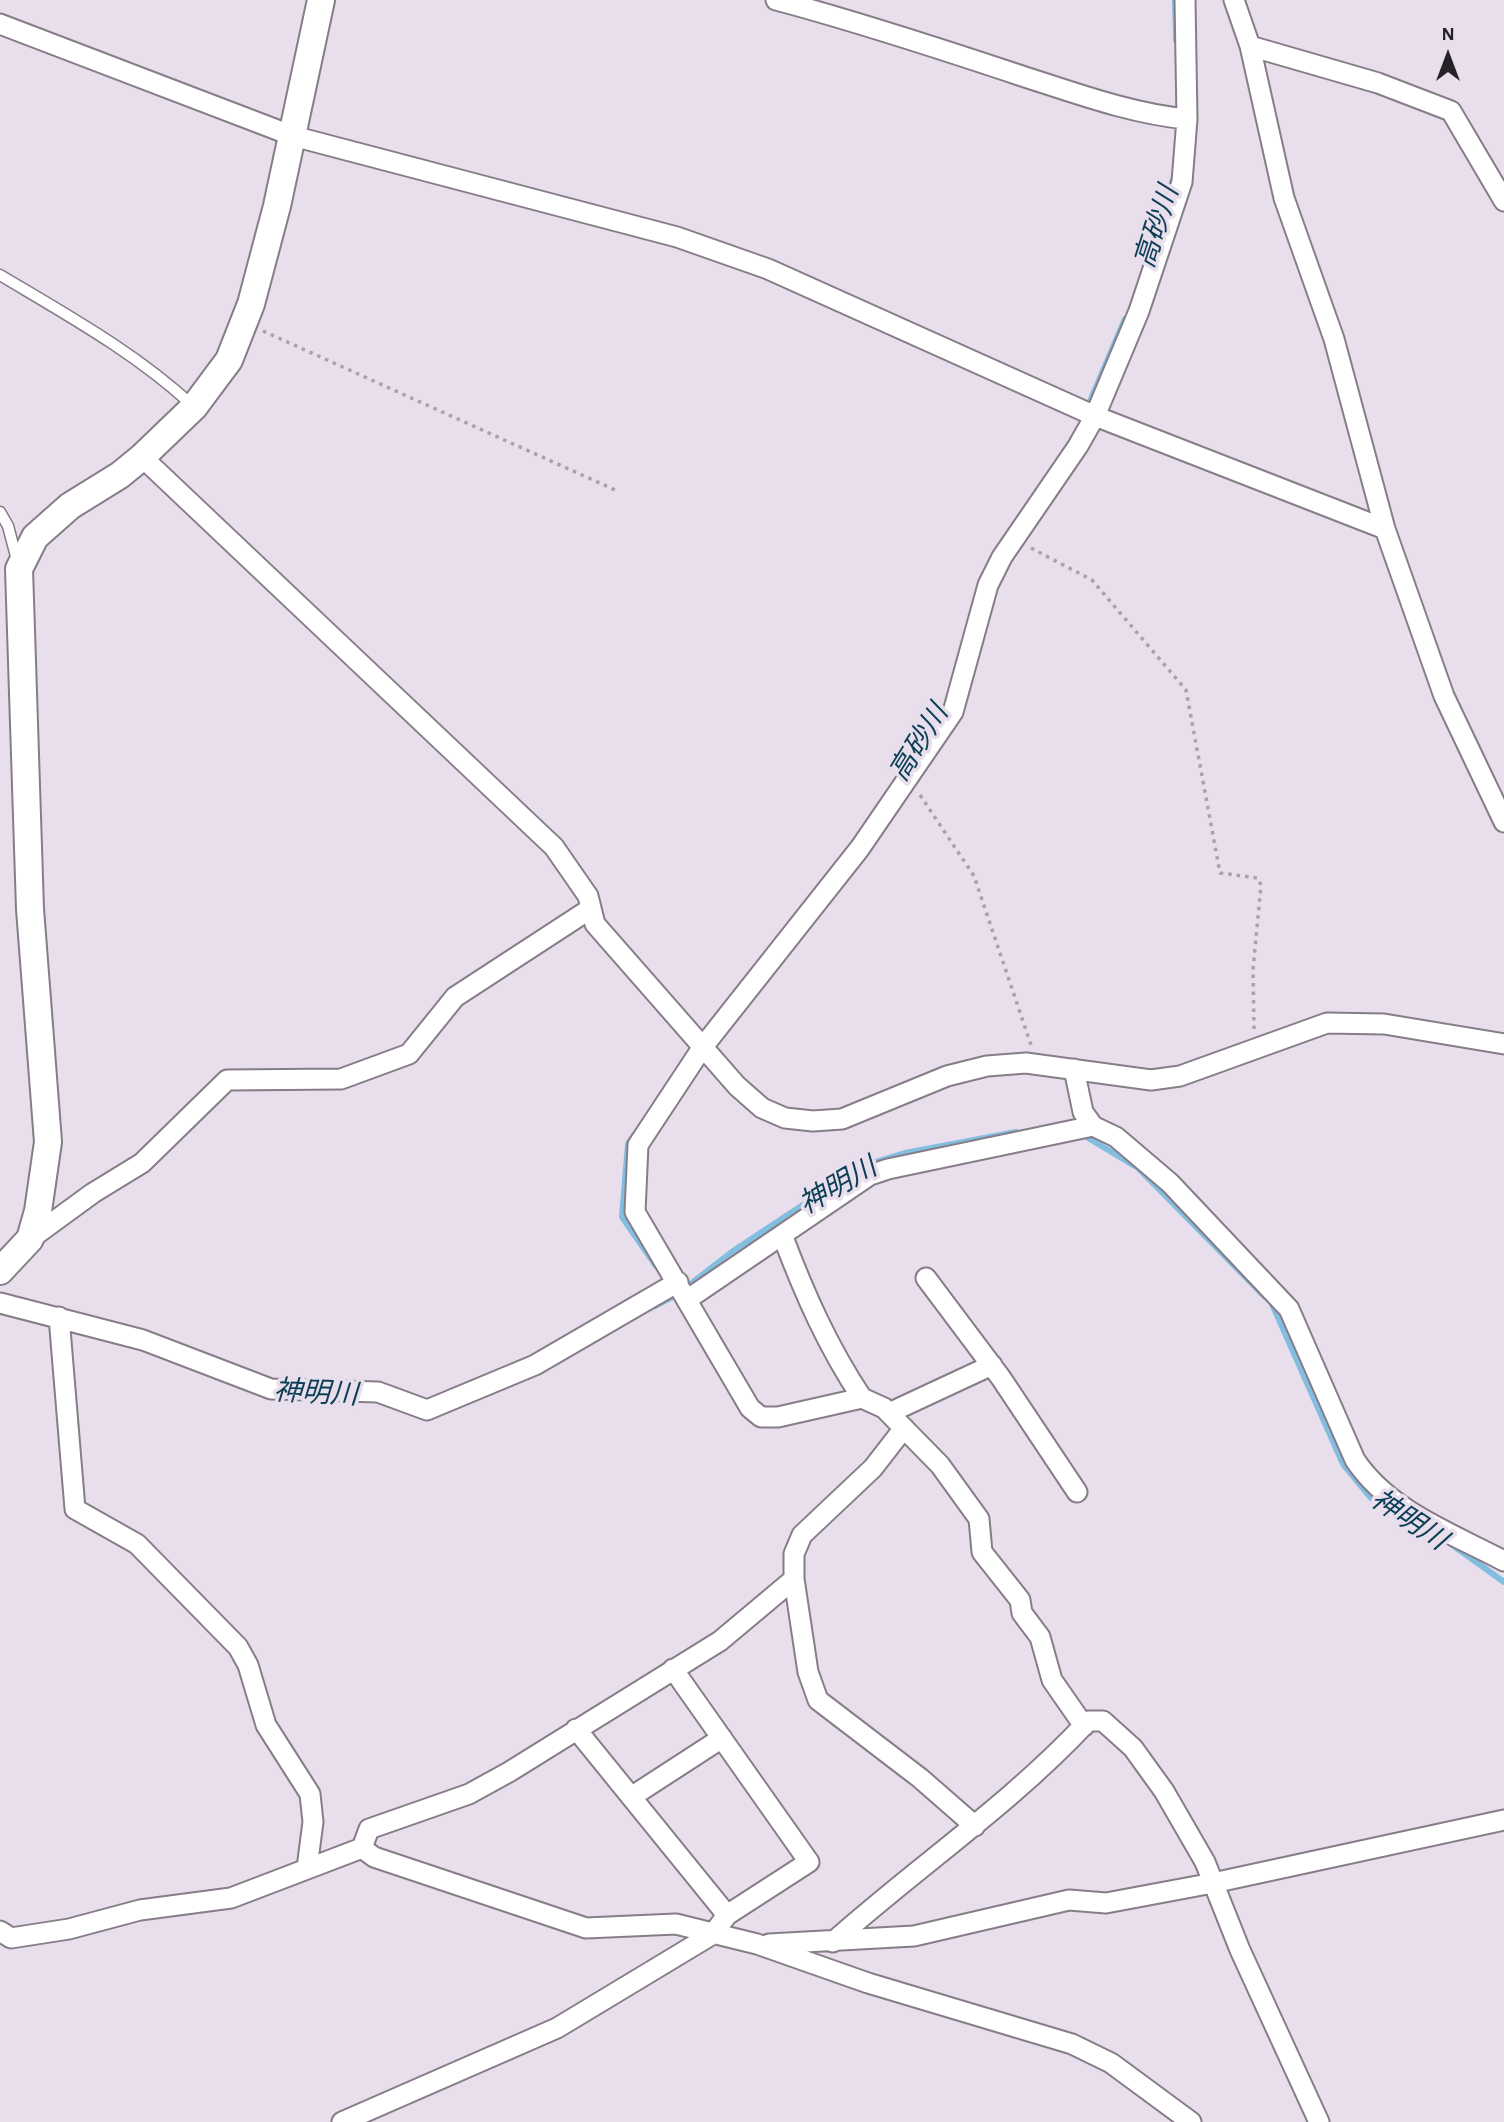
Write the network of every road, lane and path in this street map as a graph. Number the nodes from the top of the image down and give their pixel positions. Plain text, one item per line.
1 (321, 0) edge
2 (776, 0) edge
3 (1185, 0) edge
4 (1234, 0) edge
5 (0, 23) edge
6 (1250, 46) junction
7 (1188, 119) junction
8 (293, 136) junction
9 (1504, 201) edge
10 (0, 275) edge
11 (245, 323) junction
12 (194, 407) junction
13 (1095, 416) junction
14 (142, 457) junction
15 (615, 490) dead end
16 (0, 512) edge
17 (1385, 529) junction
18 (1014, 539) junction
19 (19, 569) junction
20 (908, 777) junction
21 (1504, 822) edge
22 (590, 909) junction
23 (1504, 1044) edge
24 (702, 1048) junction
25 (1254, 1048) junction
26 (1037, 1064) junction
27 (1074, 1069) junction
28 (1093, 1126) junction
29 (783, 1237) junction
30 (30, 1240) junction
31 (0, 1271) edge
32 (926, 1278) dead end
33 (678, 1282) junction
34 (688, 1299) junction
35 (0, 1303) edge
36 (59, 1317) junction
37 (992, 1365) junction
38 (862, 1398) junction
39 (888, 1412) junction
40 (904, 1428) junction
41 (1077, 1492) dead end
42 (1504, 1561) edge
43 (794, 1579) junction
44 (673, 1669) junction
45 (1084, 1726) junction
46 (576, 1729) junction
47 (722, 1738) junction
48 (631, 1797) junction
49 (1504, 1819) edge
50 (975, 1826) junction
51 (362, 1848) junction
52 (307, 1868) junction
53 (1213, 1883) junction
54 (727, 1915) junction
55 (0, 1931) edge
56 (713, 1934) junction
57 (834, 1942) junction
58 (757, 1944) junction
59 (342, 2122) edge
60 (1191, 2122) edge
61 (1319, 2122) edge

1 - 8 street
2 - 7 street
3 - 7 street
4 - 6 street
5 - 8 street
6 - 9 street
6 - 17 street
7 - 13 street
8 - 11 street
8 - 13 street
10 - 12 lane
11 - 12 street
11 - 15 path
12 - 14 street
13 - 17 street
13 - 18 street
14 - 19 street
14 - 22 street
16 - 19 lane
17 - 21 street
18 - 20 street
18 - 25 path
19 - 30 street
20 - 24 street
20 - 26 path
22 - 24 street
22 - 30 street
23 - 25 street
24 - 26 street
24 - 33 street
25 - 27 street
26 - 27 street
27 - 28 street
28 - 29 street
28 - 42 street
29 - 34 street
29 - 38 street
30 - 31 street
32 - 37 street
33 - 34 street
33 - 36 street
34 - 38 street
35 - 36 street
36 - 52 street
37 - 39 street
37 - 41 street
38 - 39 street
39 - 40 street
40 - 43 street
40 - 45 street
43 - 44 street
43 - 50 street
44 - 46 street
44 - 47 street
45 - 50 street
45 - 53 street
46 - 48 street
46 - 51 street
47 - 48 street
47 - 54 street
48 - 54 street
49 - 53 street
50 - 57 street
51 - 52 street
51 - 56 street
52 - 55 street
53 - 57 street
53 - 61 street
54 - 56 street
56 - 58 street
56 - 59 street
57 - 58 street
58 - 60 street

